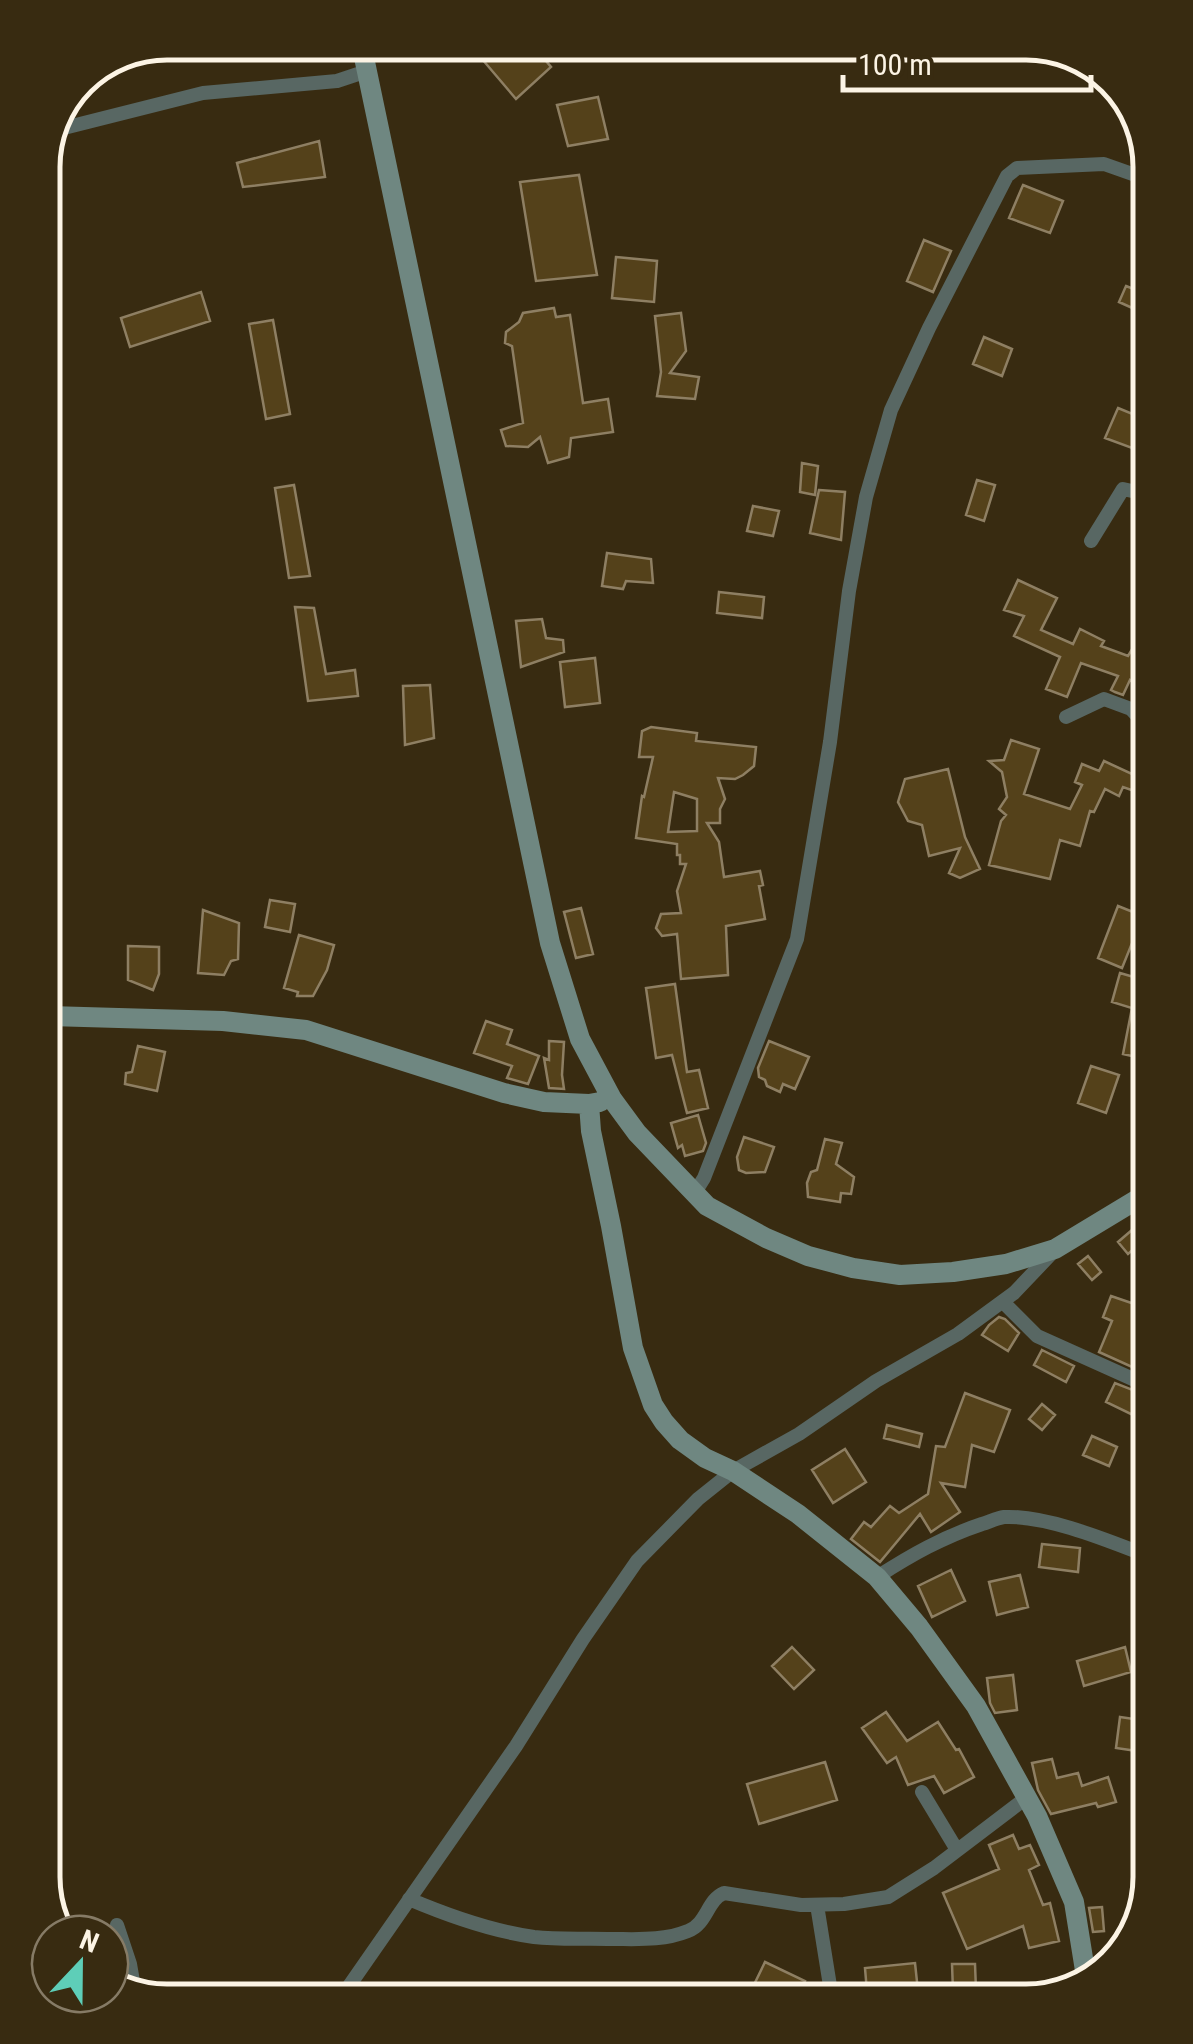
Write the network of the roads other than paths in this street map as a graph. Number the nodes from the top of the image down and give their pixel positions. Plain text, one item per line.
1 (365, 60) edge
2 (367, 71) junction
3 (69, 127) edge
4 (1133, 174) edge
5 (1133, 491) edge
6 (1091, 541) dead end
7 (1133, 711) edge
8 (1066, 717) dead end
9 (60, 1016) edge
10 (612, 1100) junction
11 (589, 1104) junction
12 (694, 1194) junction
13 (1133, 1202) edge
14 (1055, 1249) junction
15 (1002, 1302) junction
16 (1133, 1380) edge
17 (733, 1471) junction
18 (1133, 1550) edge
19 (877, 1577) junction
20 (922, 1792) dead end
21 (1026, 1798) junction
22 (958, 1850) junction
23 (409, 1899) junction
24 (817, 1905) junction
25 (1084, 1966) edge
26 (350, 1984) edge
27 (830, 1984) edge

1 - 2 main road
2 - 3 street
2 - 10 main road
4 - 12 street
5 - 6 street
7 - 8 street
9 - 11 main road
10 - 11 main road
10 - 12 main road
11 - 17 main road
12 - 14 main road
13 - 14 main road
14 - 15 street
15 - 16 street
15 - 17 street
17 - 19 main road
17 - 23 street
18 - 19 street
19 - 21 main road
20 - 22 street
21 - 22 street
21 - 25 main road
22 - 24 street
23 - 24 street
23 - 26 street
24 - 27 street

